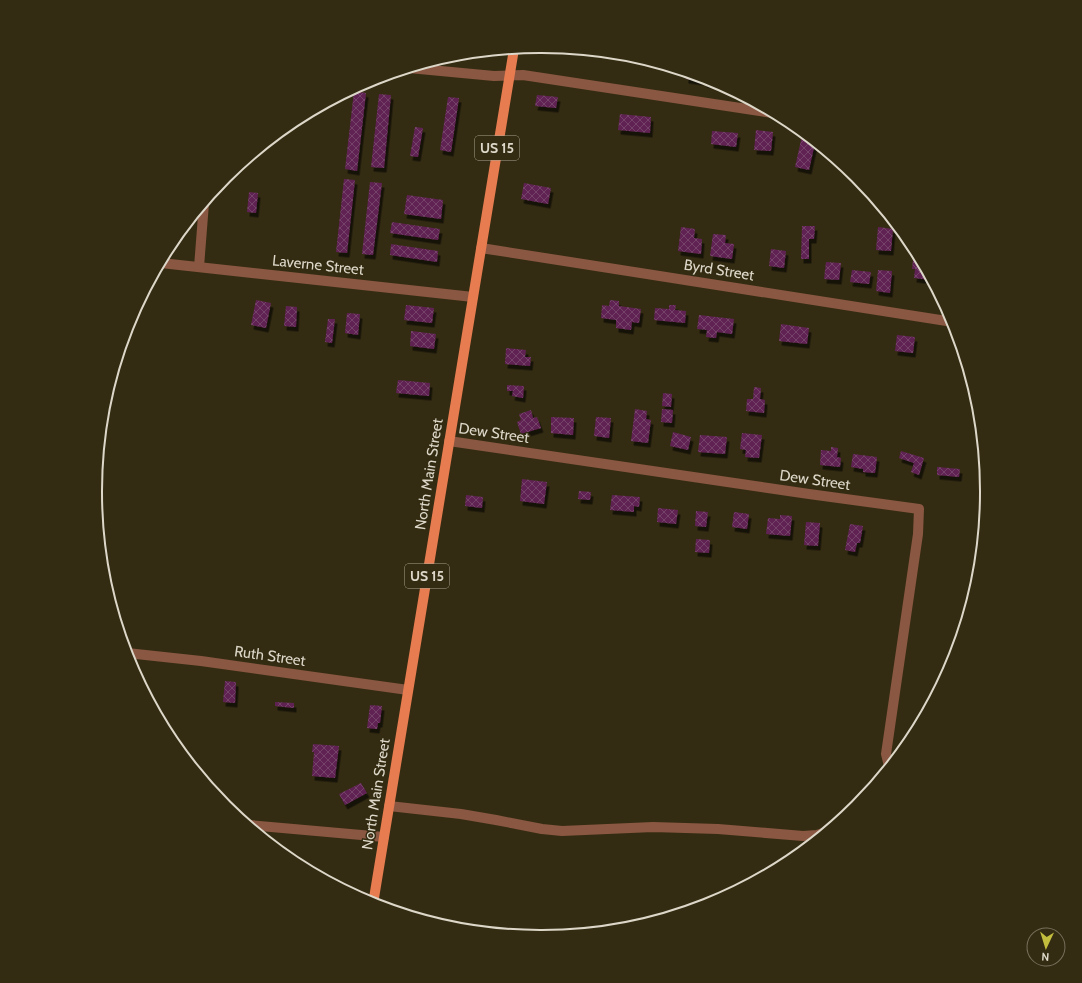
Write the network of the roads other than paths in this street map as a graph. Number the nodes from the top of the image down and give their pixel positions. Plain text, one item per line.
1 (513, 54) edge
2 (423, 69) edge
3 (509, 76) junction
4 (758, 111) edge
5 (203, 212) edge
6 (481, 248) junction
7 (166, 264) edge
8 (199, 267) junction
9 (473, 297) junction
10 (944, 321) edge
11 (449, 441) junction
12 (134, 654) edge
13 (408, 690) junction
14 (887, 760) edge
15 (389, 806) junction
16 (258, 826) edge
17 (812, 835) edge
18 (384, 837) junction
19 (374, 897) edge

1 - 3 main road, North Main Street / US 15
2 - 3 street
3 - 4 street
3 - 6 main road, North Main Street / US 15
5 - 8 street
6 - 9 main road, North Main Street / US 15
6 - 10 street, Byrd Street
7 - 8 street, Laverne Street
8 - 9 street, Laverne Street
9 - 11 main road, North Main Street / US 15
11 - 13 main road, North Main Street / US 15
11 - 14 street, Dew Street
12 - 13 street, Ruth Street
13 - 15 main road, North Main Street / US 15
15 - 17 street
15 - 18 main road, North Main Street / US 15
16 - 18 street
18 - 19 main road, North Main Street / US 15

